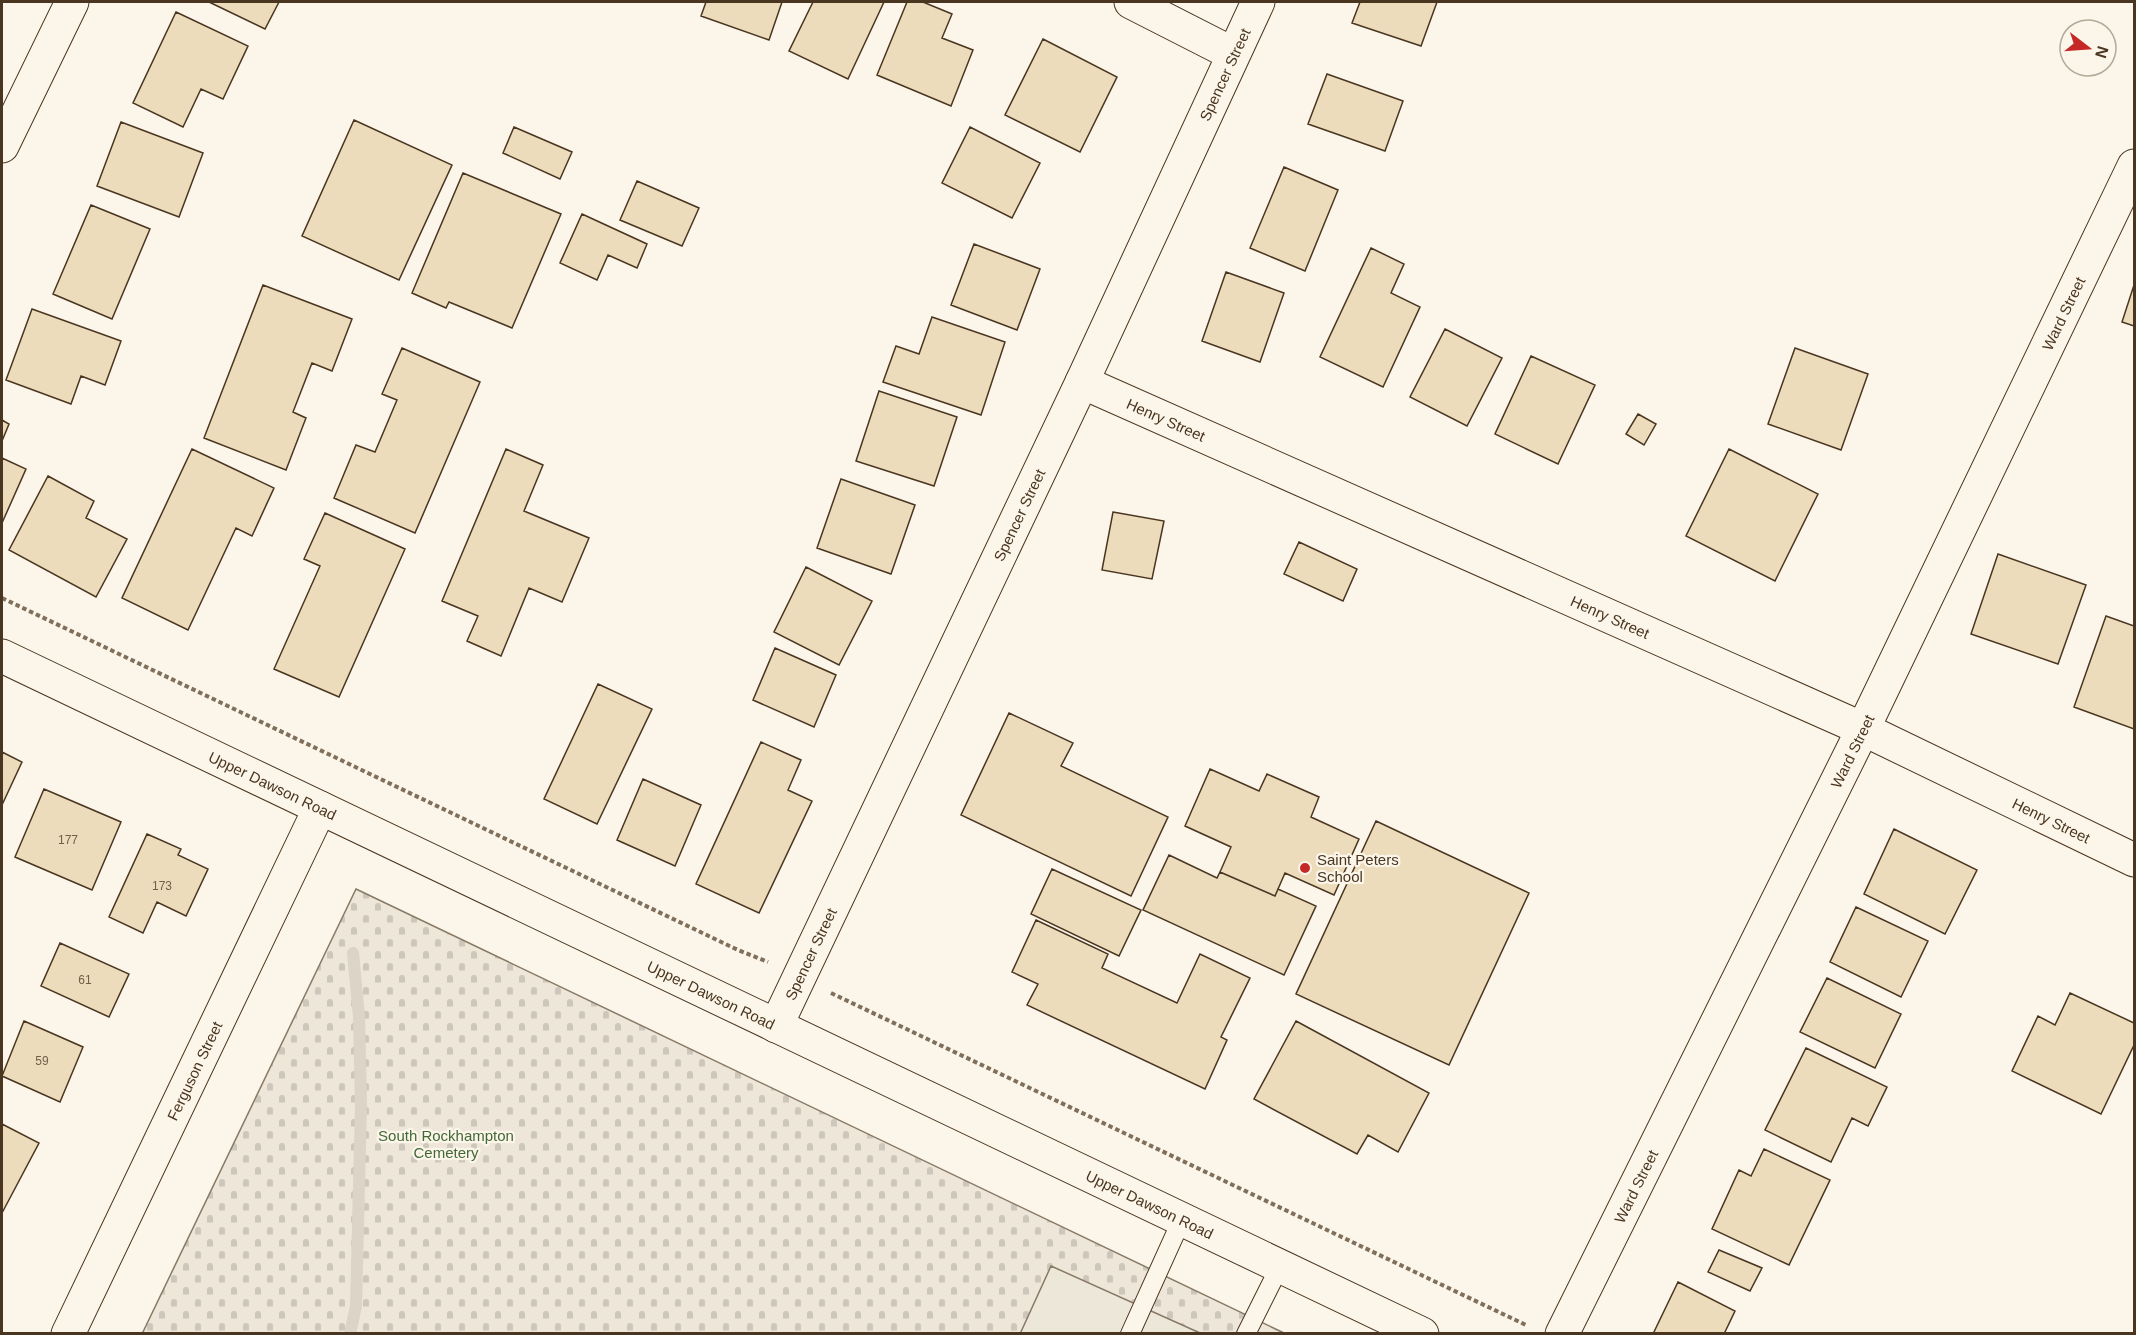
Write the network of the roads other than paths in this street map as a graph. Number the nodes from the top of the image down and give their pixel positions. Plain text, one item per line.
1 (72, 2) edge
2 (1131, 2) edge
3 (1257, 2) edge
4 (1233, 54) junction
5 (2, 146) edge
6 (2134, 166) edge
7 (1082, 382) junction
8 (2, 656) edge
9 (1863, 729) junction
10 (320, 808) junction
11 (2134, 860) edge
12 (776, 1026) junction
13 (1182, 1219) junction
14 (1280, 1266) junction
15 (1547, 1331) edge
16 (68, 1334) edge
17 (1130, 1334) edge
18 (1246, 1334) edge
19 (1422, 1334) edge

1 - 5 street
2 - 4 street
3 - 4 street, Spencer Street
4 - 7 street, Spencer Street
6 - 9 street, Ward Street
7 - 9 street, Henry Street
7 - 12 street, Spencer Street
8 - 10 street, Upper Dawson Road
9 - 11 street, Henry Street
9 - 15 street, Ward Street
10 - 12 street, Upper Dawson Road
10 - 16 street, Ferguson Street
12 - 13 street, Upper Dawson Road
13 - 14 street, Upper Dawson Road
13 - 17 lane
14 - 18 lane
14 - 19 street, Upper Dawson Road

